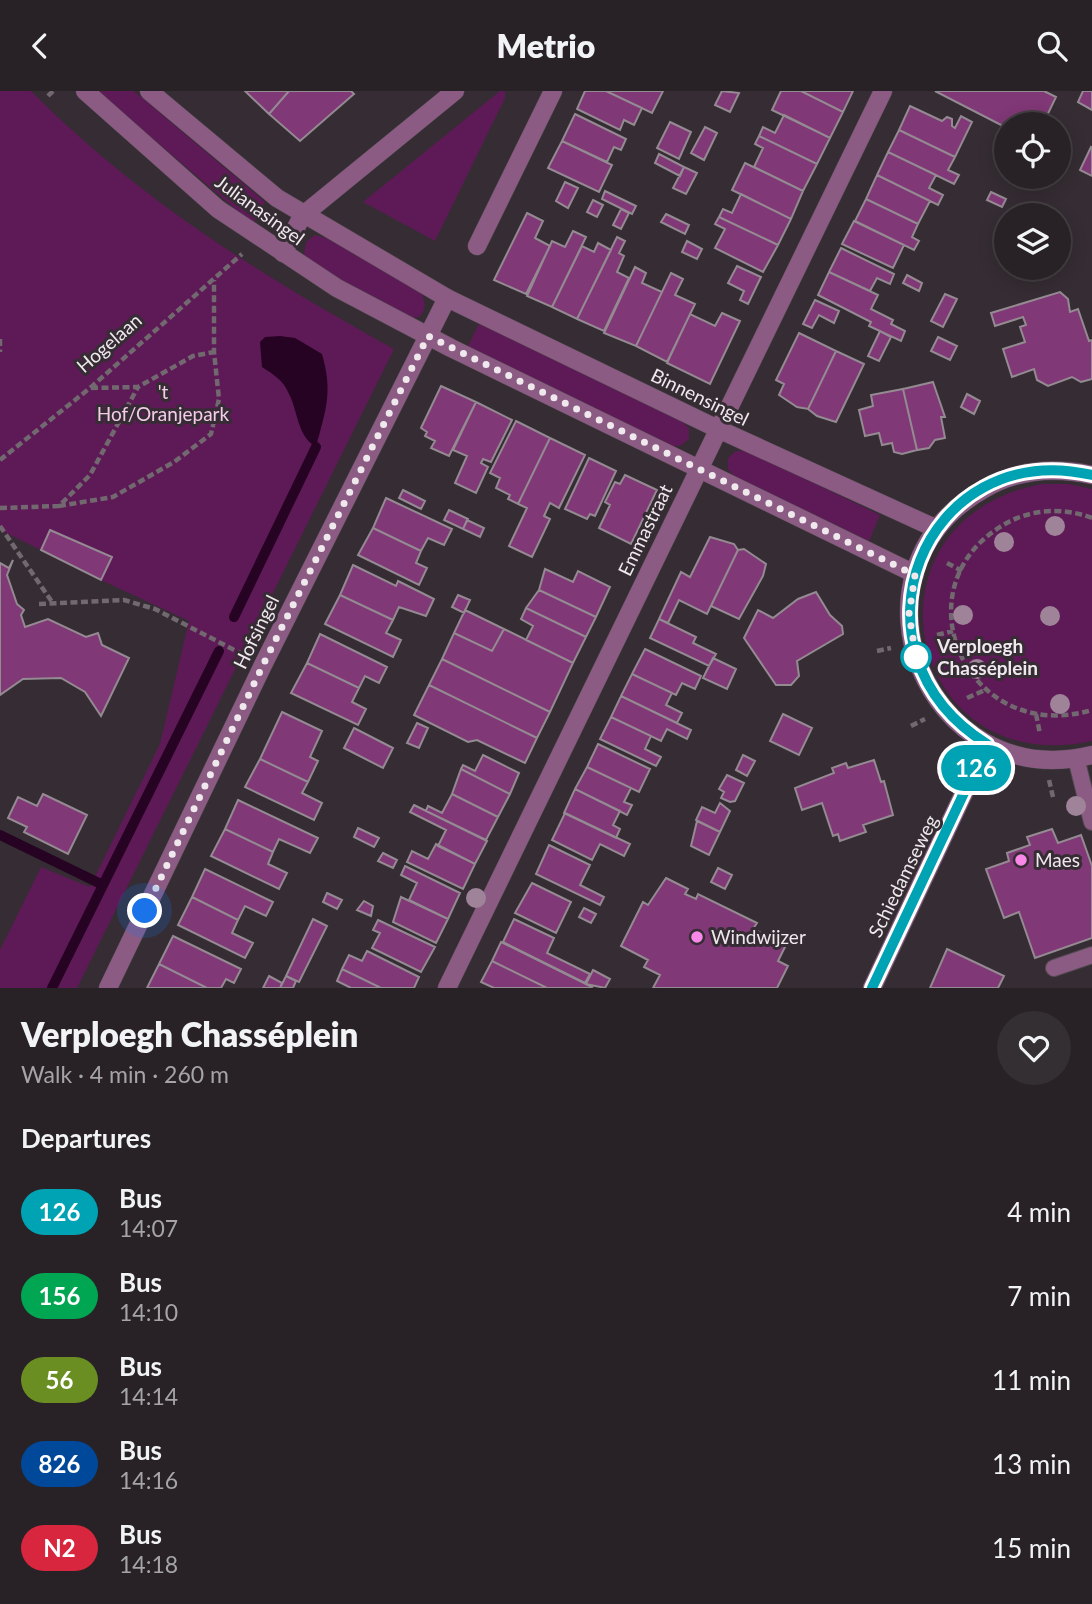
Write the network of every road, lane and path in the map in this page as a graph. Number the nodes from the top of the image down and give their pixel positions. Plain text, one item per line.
1 (53, 91) edge
2 (85, 91) edge
3 (149, 91) edge
4 (454, 91) edge
5 (553, 91) edge
6 (883, 91) edge
7 (48, 96) dead end
8 (302, 216) junction
9 (477, 246) dead end
10 (283, 253) junction
11 (242, 254) dead end
12 (214, 280) junction
13 (447, 298) junction
14 (428, 336) junction
15 (0, 338) edge
16 (0, 352) edge
17 (214, 352) junction
18 (138, 387) junction
19 (90, 388) junction
20 (718, 429) junction
21 (0, 460) edge
22 (698, 468) junction
23 (1092, 475) edge
24 (59, 506) junction
25 (0, 508) edge
26 (1092, 518) edge
27 (0, 526) edge
28 (937, 529) junction
29 (915, 575) junction
30 (52, 602) junction
31 (39, 604) dead end
32 (263, 665) junction
33 (1092, 710) edge
34 (987, 744) junction
35 (1084, 757) edge
36 (1092, 822) edge
37 (1092, 955) edge
38 (1054, 968) dead end
39 (108, 988) edge
40 (447, 988) edge
41 (872, 988) edge

1 - 7 path
2 - 10 street, Julianasingel
3 - 8 street, Julianasingel
4 - 8 street
5 - 9 street
6 - 20 street, Emmastraat
8 - 10 street
8 - 13 street, Julianasingel
10 - 14 street, Julianasingel
11 - 12 path, Hogelaan
12 - 17 path
12 - 19 path, Hogelaan
13 - 14 street, Hofsingel
13 - 20 street, Binnensingel
14 - 22 street
14 - 32 street, Hofsingel
15 - 16 path
17 - 18 path
17 - 24 path
18 - 19 path
18 - 24 path
19 - 21 path, Hogelaan
20 - 22 street, Emmastraat
20 - 28 street, Binnensingel
22 - 29 street
22 - 40 street, Emmastraat
23 - 28 street
24 - 25 path
26 - 33 path
27 - 30 path
28 - 29 street
29 - 34 street
30 - 31 path
30 - 32 path
32 - 39 street, Hofsingel
34 - 35 street
34 - 41 street, Schiedamseweg
35 - 36 lane
37 - 38 lane

